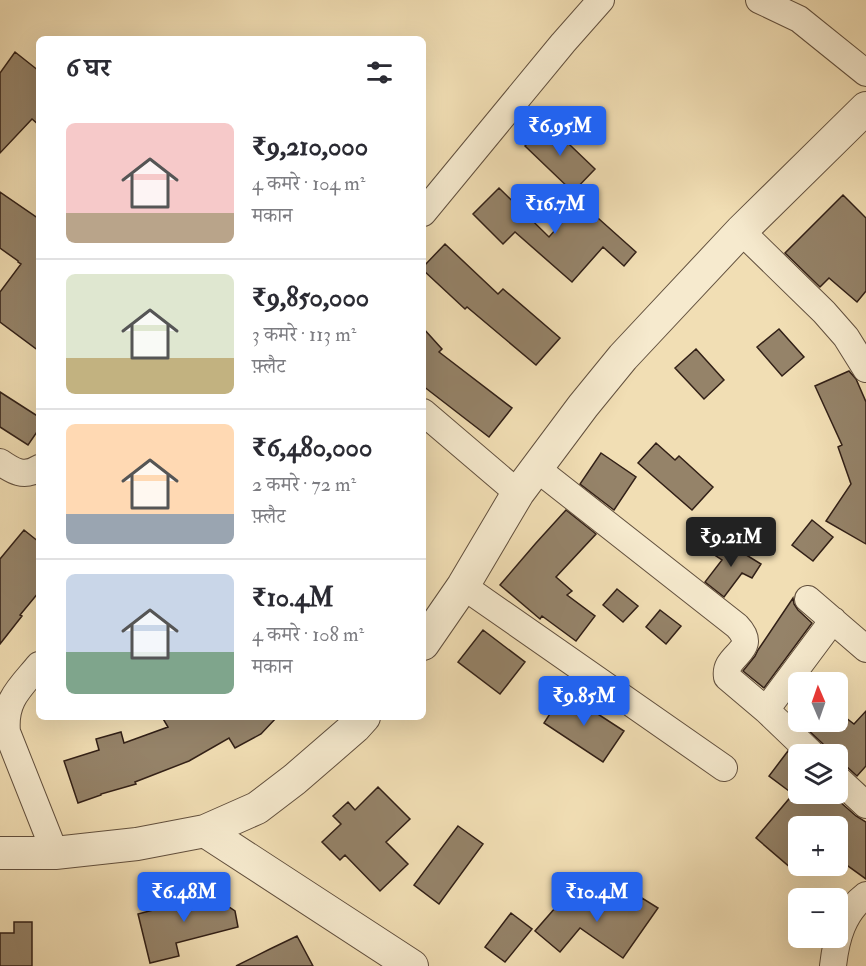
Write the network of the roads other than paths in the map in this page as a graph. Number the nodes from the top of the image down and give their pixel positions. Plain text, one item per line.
1 (600, 0) edge
2 (759, 0) edge
3 (866, 73) edge
4 (866, 108) edge
5 (426, 209) edge
6 (741, 231) junction
7 (866, 369) edge
8 (426, 414) edge
9 (0, 462) edge
10 (36, 470) edge
11 (527, 481) junction
12 (463, 586) junction
13 (808, 599) dead end
14 (833, 620) junction
15 (426, 640) edge
16 (866, 649) edge
17 (36, 669) edge
18 (766, 710) junction
19 (361, 720) edge
20 (802, 744) edge
21 (724, 768) dead end
22 (848, 788) edge
23 (866, 805) edge
24 (205, 831) junction
25 (55, 853) junction
26 (0, 854) edge
27 (866, 895) edge
28 (410, 966) edge
29 (833, 966) edge

1 - 5 street
2 - 3 street
4 - 6 street
6 - 7 street
6 - 11 street
8 - 11 street
9 - 10 street
11 - 12 street
11 - 18 street
12 - 15 street
12 - 21 street
13 - 14 street
14 - 16 street
14 - 18 street
17 - 25 street
18 - 20 street
19 - 24 street
22 - 23 street
24 - 25 street
24 - 28 street
25 - 26 street
27 - 29 street

